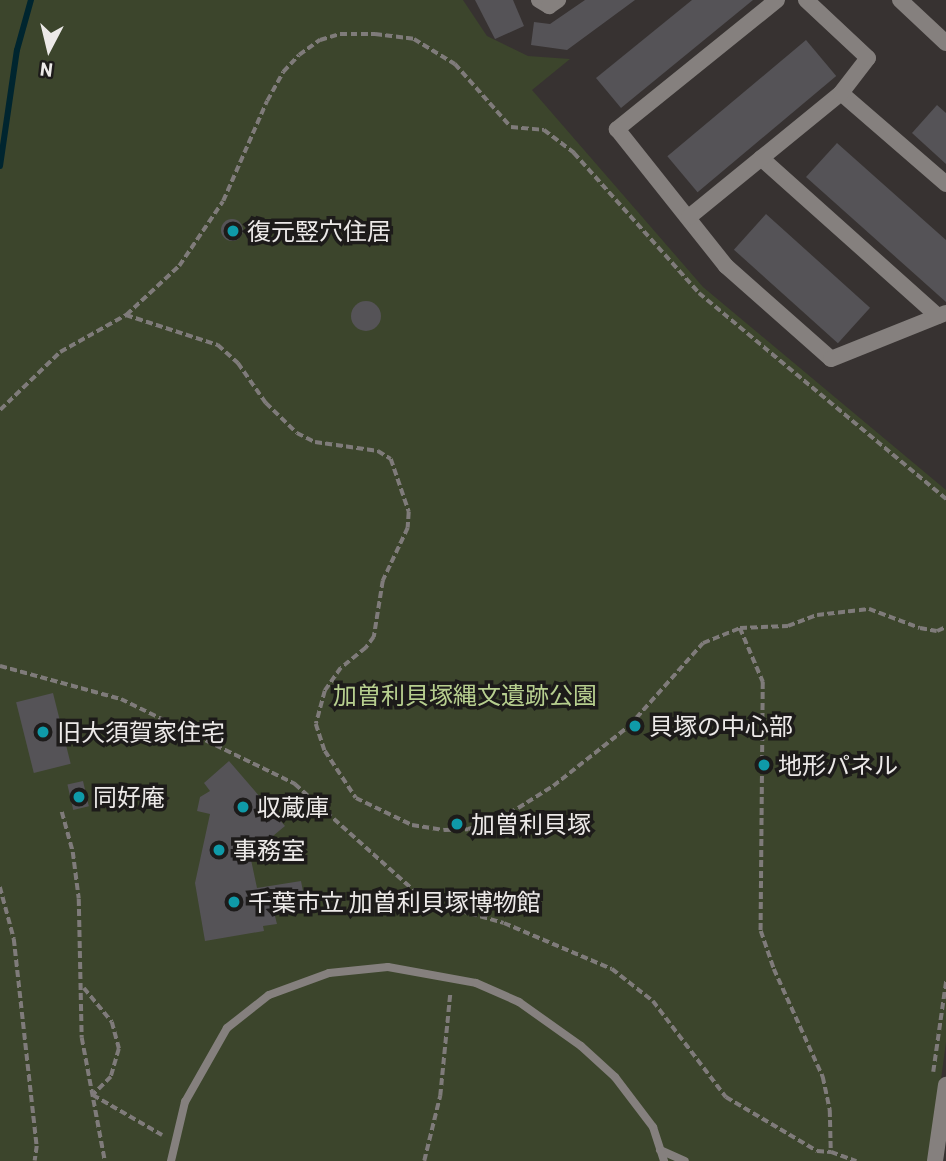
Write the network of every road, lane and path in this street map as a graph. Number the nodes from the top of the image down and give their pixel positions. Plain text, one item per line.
1 (538, 0) edge
2 (558, 0) edge
3 (777, 0) edge
4 (806, 0) edge
5 (900, 0) edge
6 (946, 43) edge
7 (841, 93) junction
8 (761, 158) junction
9 (946, 184) edge
10 (689, 217) junction
11 (942, 314) edge
12 (125, 315) junction
13 (0, 410) edge
14 (946, 499) edge
15 (946, 627) edge
16 (740, 628) junction
17 (0, 666) edge
18 (62, 812) dead end
19 (0, 887) edge
20 (453, 978) junction
21 (83, 987) junction
22 (946, 1085) edge
23 (93, 1095) junction
24 (176, 1142) junction
25 (660, 1150) junction
26 (831, 1152) junction
27 (35, 1161) edge
28 (105, 1161) edge
29 (171, 1161) edge
30 (424, 1161) edge
31 (664, 1161) edge
32 (685, 1161) edge
33 (856, 1161) edge
34 (935, 1161) edge

1 - 2 street
3 - 10 street
4 - 7 street
5 - 6 street
7 - 8 street
7 - 9 street
8 - 10 street
8 - 11 street
10 - 11 street
12 - 13 path
12 - 14 path
12 - 16 path
15 - 16 path
16 - 26 path
17 - 26 path
18 - 21 path
19 - 27 path
20 - 24 lane
20 - 25 lane
20 - 30 path
21 - 23 path
21 - 23 path
22 - 34 street
23 - 24 path
23 - 28 path
24 - 29 lane
25 - 31 lane
25 - 32 lane
26 - 33 path

